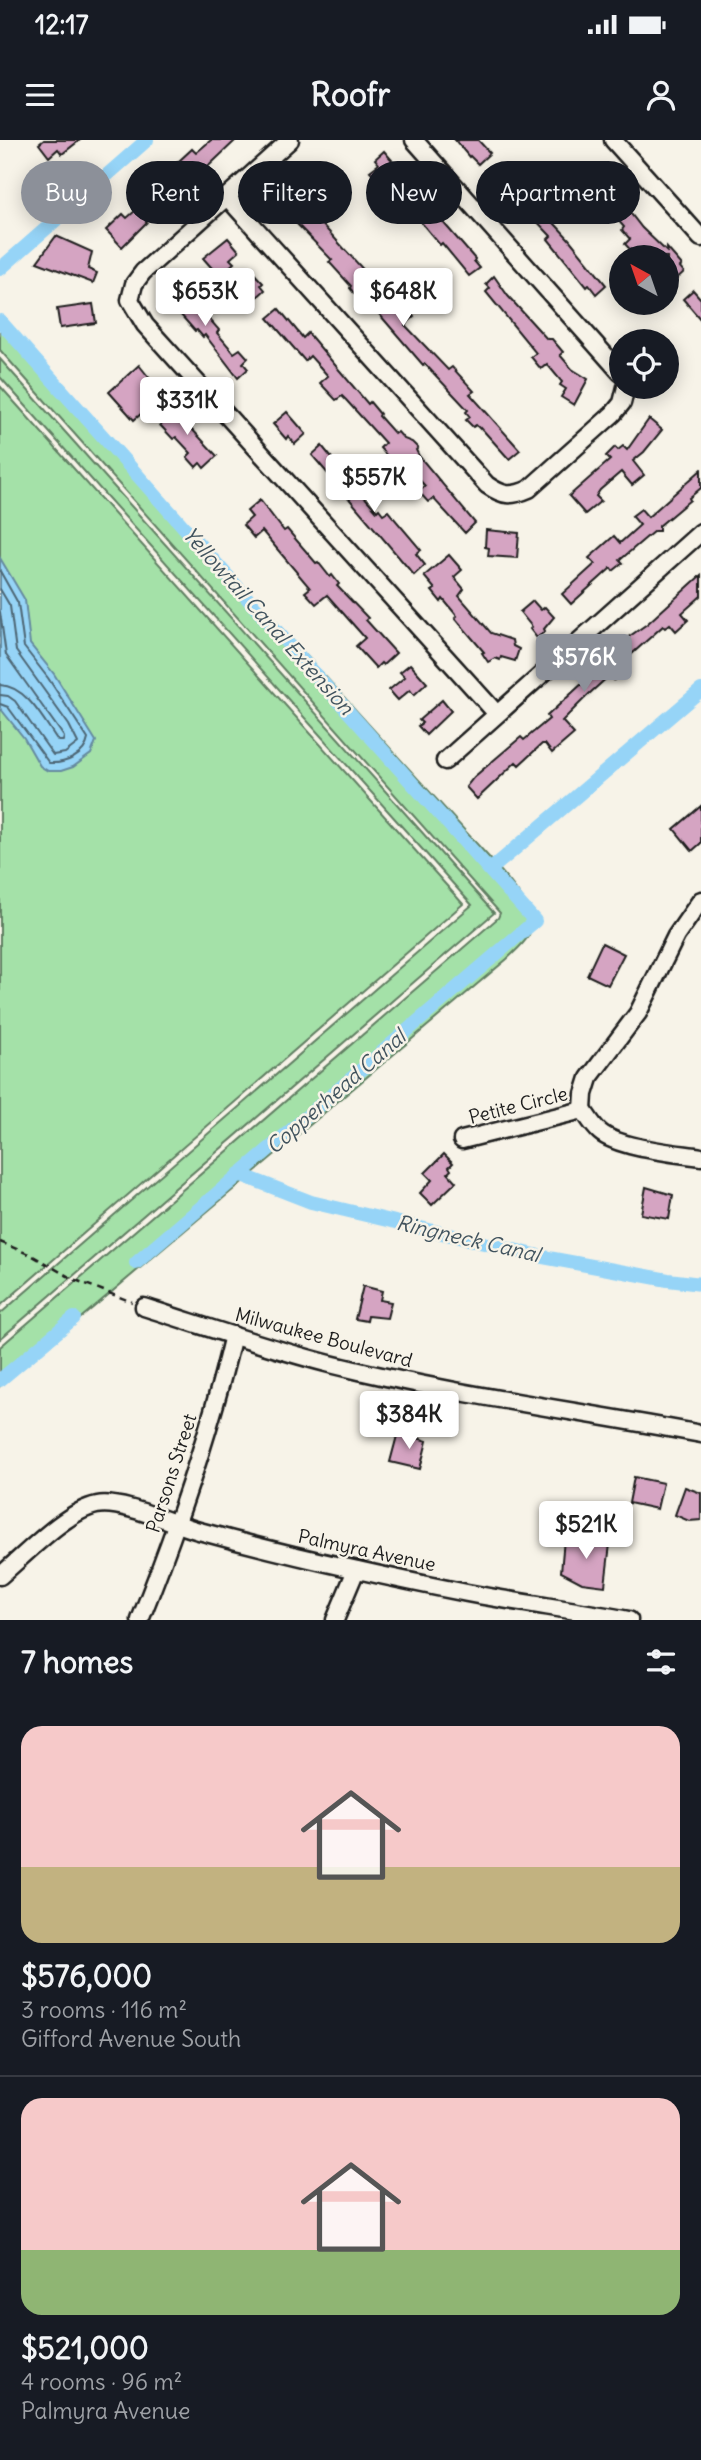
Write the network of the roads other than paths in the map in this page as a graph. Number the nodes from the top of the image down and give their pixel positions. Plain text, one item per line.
1 (290, 140) edge
2 (414, 140) edge
3 (613, 140) edge
4 (227, 197) junction
5 (701, 238) edge
6 (609, 359) edge
7 (623, 399) edge
8 (701, 531) edge
9 (497, 714) junction
10 (445, 761) dead end
11 (701, 900) edge
12 (583, 1110) junction
13 (462, 1140) dead end
14 (701, 1157) edge
15 (144, 1307) road end
16 (233, 1335) junction
17 (701, 1434) edge
18 (176, 1525) junction
19 (356, 1570) junction
20 (0, 1576) edge
21 (535, 1612) edge
22 (140, 1620) edge
23 (335, 1620) edge
24 (629, 1620) edge

1 - 4 street
2 - 6 street
3 - 5 street
4 - 7 street
4 - 9 street
8 - 9 street
9 - 10 street
11 - 12 street
12 - 13 street, Petite Circle
12 - 14 street
15 - 16 street, Milwaukee Boulevard
16 - 17 street, Milwaukee Boulevard
16 - 18 street, Parsons Street
18 - 19 street, Palmyra Avenue
18 - 20 street, Palmyra Avenue
18 - 22 street, Parsons Street
19 - 21 street, Palmyra Avenue
19 - 23 street
21 - 24 street, Palmyra Avenue

